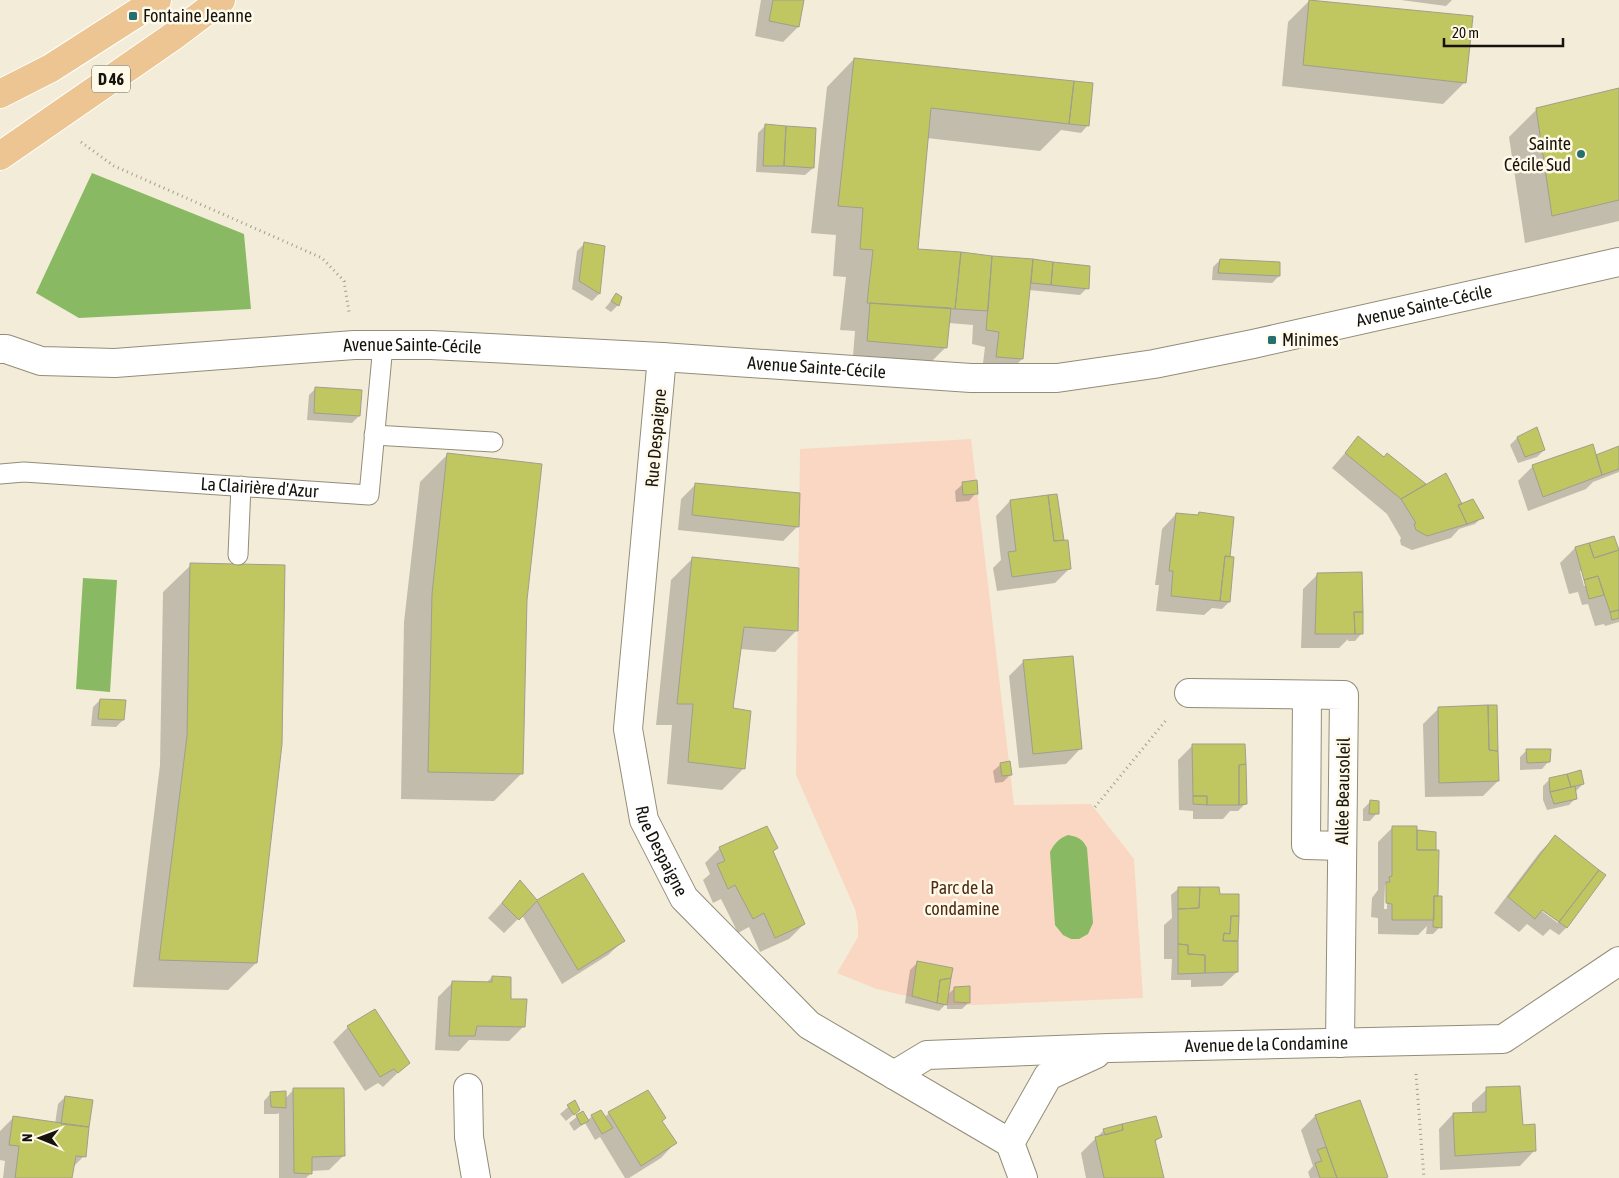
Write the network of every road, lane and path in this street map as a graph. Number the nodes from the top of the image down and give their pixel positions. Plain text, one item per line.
1 (157, 0) edge
2 (221, 0) edge
3 (0, 94) edge
4 (76, 139) dead end
5 (0, 156) edge
6 (1619, 262) edge
7 (354, 345) junction
8 (383, 345) junction
9 (2, 346) edge
10 (662, 357) junction
11 (374, 435) junction
12 (493, 442) dead end
13 (0, 474) edge
14 (241, 486) junction
15 (238, 555) dead end
16 (1189, 692) joint
17 (1307, 695) junction
18 (1095, 807) dead end
19 (1342, 846) junction
20 (1619, 961) edge
21 (1413, 1041) junction
22 (1340, 1043) junction
23 (1109, 1048) junction
24 (894, 1075) junction
25 (468, 1088) dead end
26 (1010, 1143) junction
27 (476, 1178) edge
28 (1024, 1178) edge
29 (1424, 1178) edge

1 - 3 main road, D 46
2 - 5 main road, D 46
4 - 7 path
6 - 10 street, Avenue Sainte-Cécile
7 - 8 street, Avenue Sainte-Cécile
7 - 9 street, Avenue Sainte-Cécile
8 - 10 street, Avenue Sainte-Cécile
8 - 11 lane, La Clairière d'Azur
10 - 24 street, Rue Despaigne
11 - 12 lane
11 - 14 lane, La Clairière d'Azur
13 - 14 lane, La Clairière d'Azur
14 - 15 lane
16 - 17 street, Allée Beausoleil
16 - 18 path
17 - 19 street
17 - 19 street, Allée Beausoleil
19 - 22 street, Allée Beausoleil
20 - 21 street, Avenue de la Condamine
21 - 22 street, Avenue de la Condamine
21 - 29 path
22 - 23 street, Avenue de la Condamine
23 - 24 street, Avenue de la Condamine
23 - 26 street
24 - 26 street, Rue Despaigne
25 - 27 street
26 - 28 street

